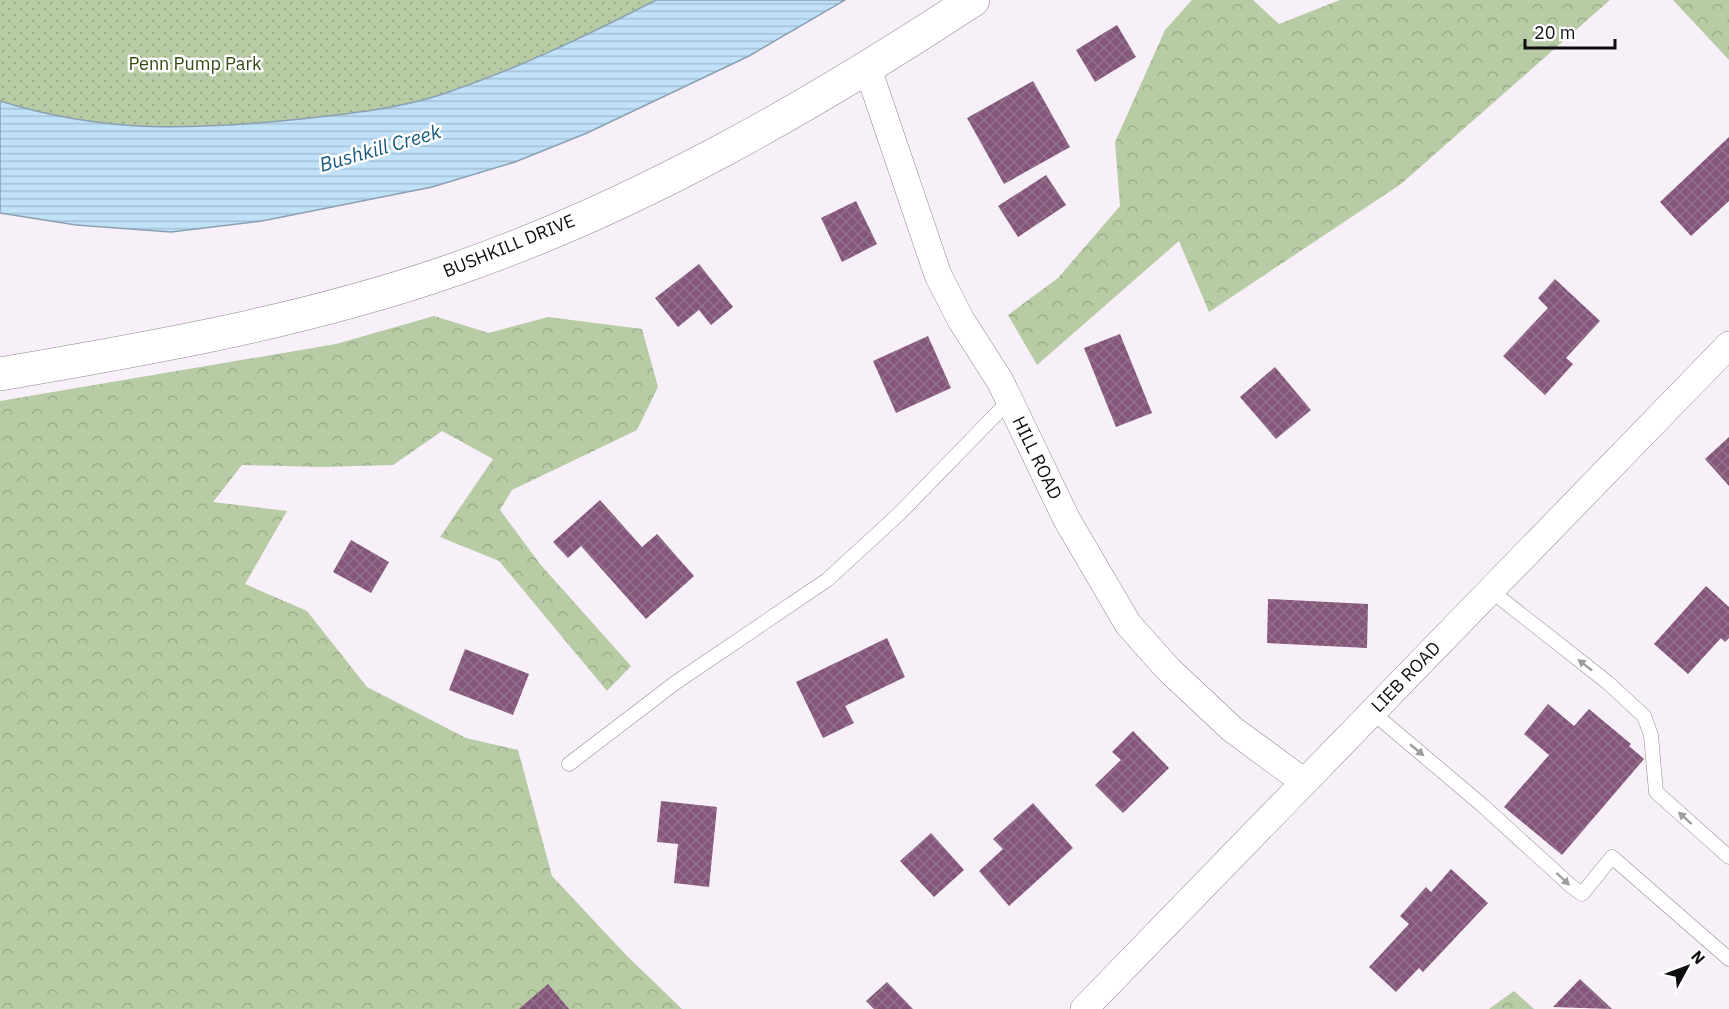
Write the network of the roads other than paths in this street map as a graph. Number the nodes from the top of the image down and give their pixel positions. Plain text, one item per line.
1 (973, 0) edge
2 (868, 69) junction
3 (1729, 345) edge
4 (0, 375) edge
5 (1009, 401) junction
6 (1490, 590) junction
7 (1372, 712) junction
8 (569, 764) dead end
9 (1304, 782) junction
10 (1729, 857) edge
11 (1729, 959) edge
12 (1084, 1009) edge

1 - 2 main road, BUSHKILL DRIVE
2 - 4 main road, BUSHKILL DRIVE
2 - 5 street, HILL ROAD
3 - 6 street, LIEB ROAD
5 - 8 lane
5 - 9 street, HILL ROAD
6 - 7 street, LIEB ROAD
10 -> 6 lane
7 - 9 street, LIEB ROAD
7 -> 11 lane
9 - 12 street, LIEB ROAD

